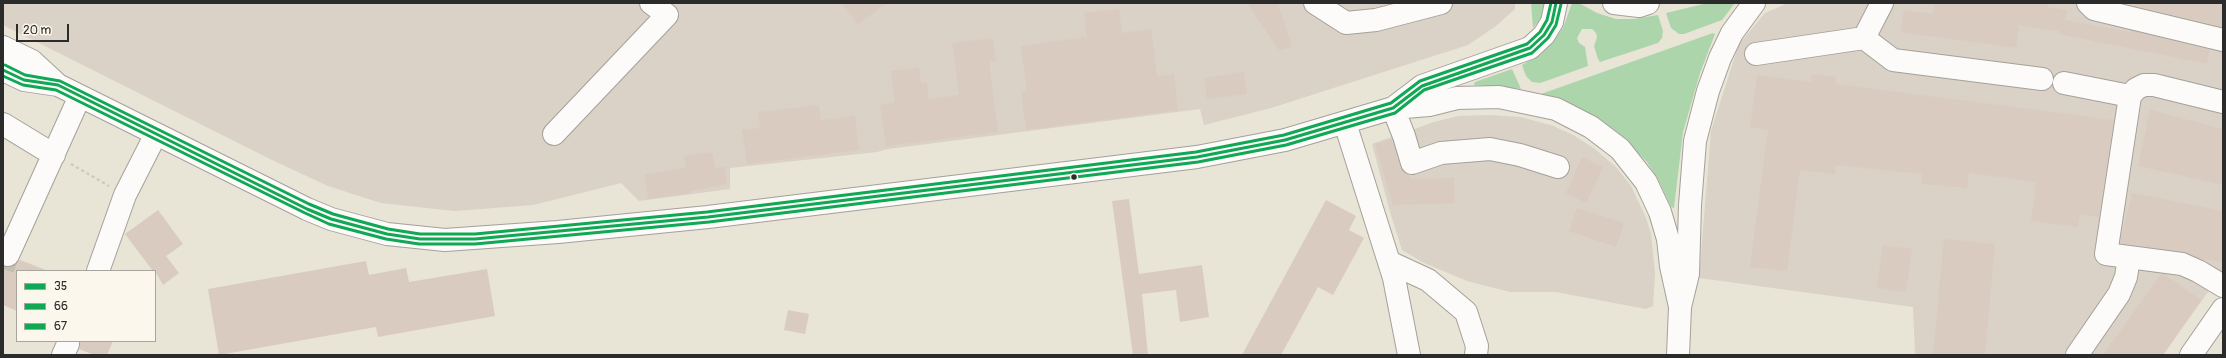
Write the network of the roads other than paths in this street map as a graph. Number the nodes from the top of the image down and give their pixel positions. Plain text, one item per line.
1 (652, 3) edge
2 (1315, 3) edge
3 (1441, 3) edge
4 (1556, 3) edge
5 (1614, 3) edge
6 (1648, 3) edge
7 (1754, 3) edge
8 (1882, 3) edge
9 (2088, 3) edge
10 (1864, 38) junction
11 (2223, 40) edge
12 (3, 46) edge
13 (1756, 54) dead end
14 (3, 70) edge
15 (2042, 79) dead end
16 (2064, 83) dead end
17 (58, 85) junction
18 (80, 96) junction
19 (2130, 96) junction
20 (2223, 102) edge
21 (1393, 108) junction
22 (1345, 123) junction
23 (3, 124) edge
24 (156, 134) junction
25 (554, 134) dead end
26 (54, 154) junction
27 (1558, 167) dead end
28 (8, 255) tunnel mouth
29 (2129, 257) junction
30 (1389, 262) junction
31 (98, 270) edge
32 (2223, 286) edge
33 (1680, 307) junction
34 (2223, 309) edge
35 (1409, 355) edge
36 (1476, 355) edge
37 (1678, 355) edge
38 (2077, 355) edge
39 (2191, 355) edge

1 - 25 street
2 - 3 street
4 - 21 street
5 - 6 street
7 - 33 street
8 - 10 street
9 - 11 street
10 - 13 street
10 - 15 street
12 - 17 street
14 - 17 street
16 - 19 street
17 - 18 street
18 - 24 street
18 - 26 street
19 - 20 street
19 - 29 street
21 - 22 street
21 - 27 street
21 - 33 street
22 - 24 street
22 - 30 street
23 - 26 street
24 - 31 street
26 - 28 street
29 - 32 street
29 - 38 street
30 - 35 street
30 - 36 street
33 - 37 street
34 - 39 street

